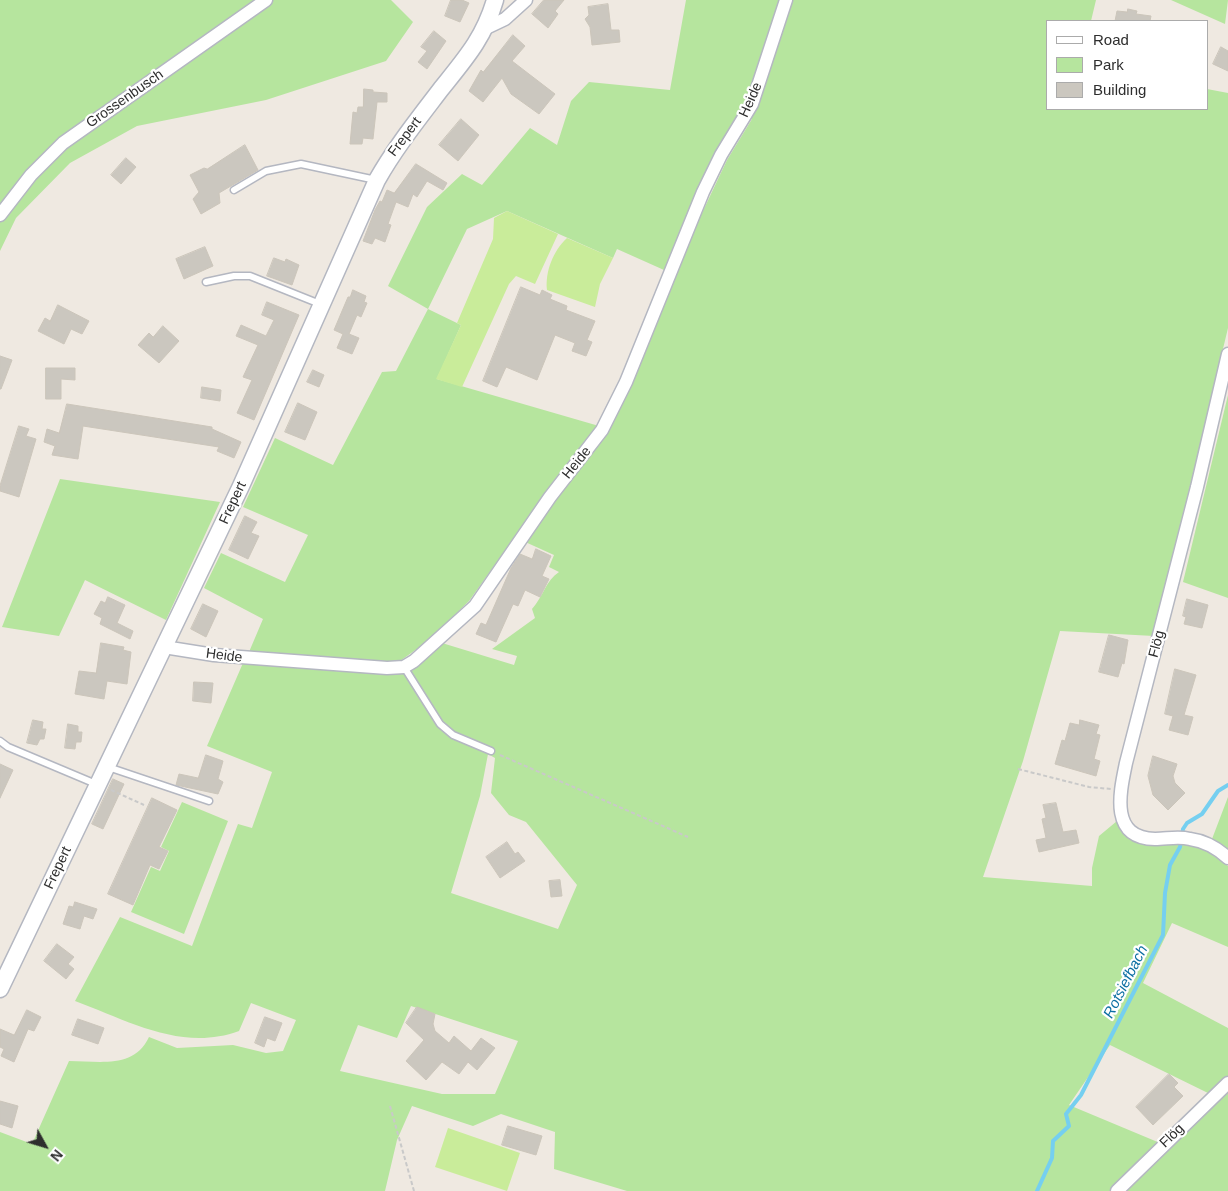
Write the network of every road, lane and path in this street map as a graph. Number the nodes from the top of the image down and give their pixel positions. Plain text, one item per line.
1 (266, 0) edge
2 (495, 0) edge
3 (526, 0) edge
4 (786, 0) edge
5 (484, 30) junction
6 (377, 180) junction
7 (234, 190) dead end
8 (0, 215) edge
9 (206, 282) dead end
10 (322, 304) junction
11 (1228, 354) edge
12 (164, 647) junction
13 (404, 666) junction
14 (0, 741) edge
15 (491, 751) joint
16 (106, 766) junction
17 (1018, 769) dead end
18 (103, 786) junction
19 (1120, 788) junction
20 (208, 801) dead end
21 (144, 805) dead end
22 (688, 837) dead end
23 (1228, 858) edge
24 (0, 989) edge
25 (1228, 1083) edge
26 (390, 1106) dead end
27 (414, 1191) edge
28 (1117, 1191) edge

1 - 8 street, Grossenbusch
2 - 5 street, Frepert
3 - 5 street
4 - 13 street, Heide
5 - 6 street, Frepert
6 - 7 lane
6 - 10 street, Frepert
9 - 10 lane
10 - 12 street, Frepert
11 - 19 street, Flög
12 - 13 street, Heide
12 - 16 street, Frepert
13 - 15 lane
14 - 18 lane
15 - 22 path
16 - 18 street, Frepert
16 - 20 lane
17 - 19 path
18 - 21 path
18 - 24 street, Frepert
19 - 23 street, Flög
25 - 28 street, Flög
26 - 27 path

